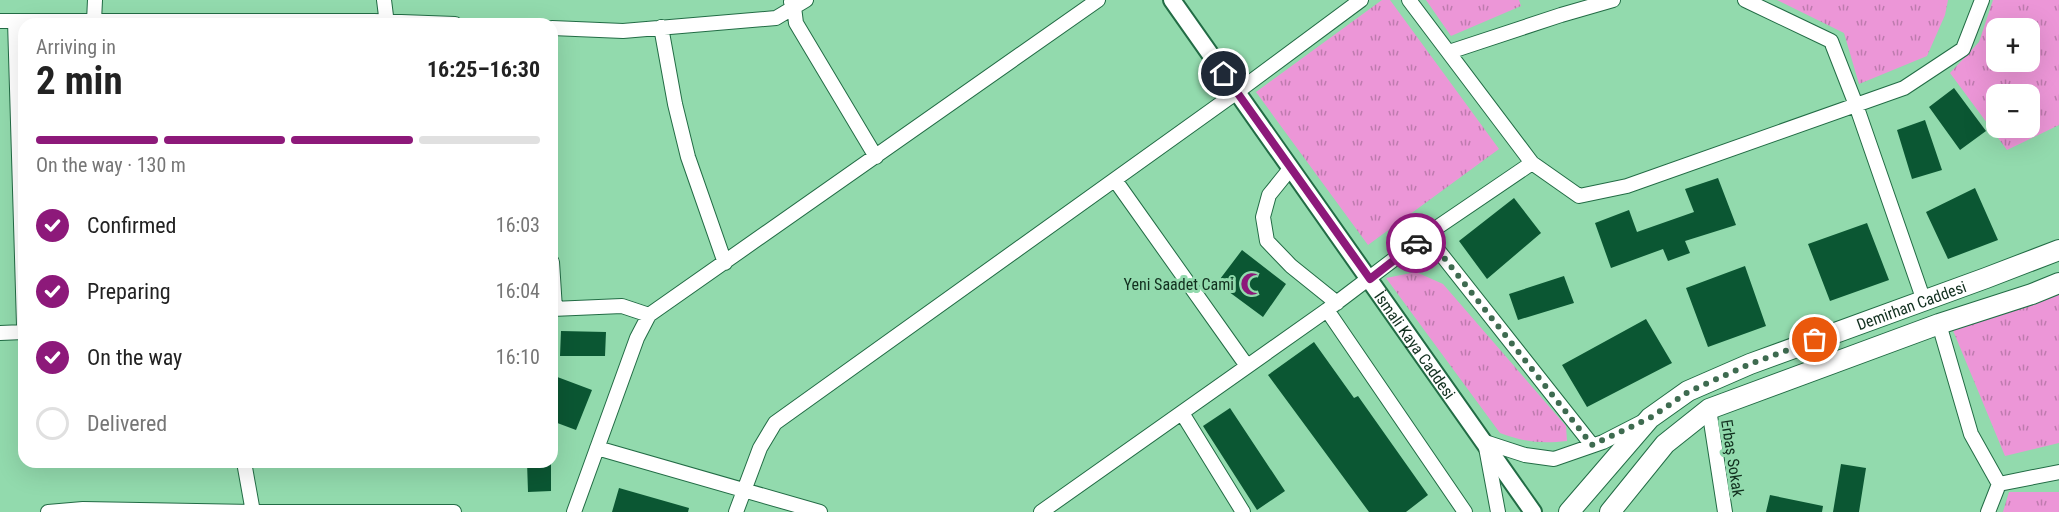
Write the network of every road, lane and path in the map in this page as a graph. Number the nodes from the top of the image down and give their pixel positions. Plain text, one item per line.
1 (95, 0) edge
2 (384, 0) edge
3 (1098, 0) edge
4 (1172, 0) edge
5 (1361, 0) edge
6 (1409, 0) edge
7 (1613, 0) edge
8 (1745, 0) edge
9 (1982, 0) edge
10 (797, 2) edge
11 (94, 18) edge
12 (386, 18) edge
13 (0, 21) edge
14 (15, 21) joint
15 (661, 27) junction
16 (558, 28) edge
17 (1449, 52) junction
18 (18, 76) edge
19 (1238, 92) junction
20 (1856, 105) junction
21 (876, 157) junction
22 (1532, 163) junction
23 (1290, 169) junction
24 (1115, 180) junction
25 (1426, 235) junction
26 (2059, 250) edge
27 (724, 263) junction
28 (1370, 279) junction
29 (2059, 283) edge
30 (1924, 301) junction
31 (1332, 307) junction
32 (558, 309) edge
33 (649, 315) junction
34 (1939, 324) junction
35 (18, 332) edge
36 (0, 333) edge
37 (1247, 366) junction
38 (1709, 409) junction
39 (1182, 413) junction
40 (1650, 418) junction
41 (1485, 442) junction
42 (1592, 445) junction
43 (597, 448) junction
44 (245, 468) edge
45 (2059, 472) edge
46 (1999, 484) junction
47 (745, 489) junction
48 (48, 512) edge
49 (254, 512) edge
50 (332, 512) edge
51 (454, 512) edge
52 (574, 512) edge
53 (736, 512) edge
54 (820, 512) edge
55 (1041, 512) edge
56 (1243, 512) edge
57 (1465, 512) edge
58 (1498, 512) edge
59 (1533, 512) edge
60 (1569, 512) edge
61 (1610, 512) edge
62 (1725, 512) edge
63 (1988, 512) edge

1 - 11 street
2 - 12 street
3 - 21 street
4 - 19 street, İsmali Kaya Caddesi
5 - 19 street
6 - 17 street
7 - 17 street
8 - 20 street
9 - 20 street
10 - 15 street
10 - 21 street
13 - 14 street
14 - 18 street
15 - 16 street
15 - 27 street
17 - 22 street
19 - 23 street, İsmali Kaya Caddesi
19 - 24 street
20 - 22 street
20 - 30 street
21 - 27 street
22 - 25 street
23 - 28 street, İsmali Kaya Caddesi
23 - 31 street
24 - 37 street
24 - 47 street
25 - 28 street
25 - 42 street
26 - 30 main road, Demirhan Caddesi
27 - 33 street
28 - 31 street
28 - 41 street, İsmali Kaya Caddesi
29 - 34 main road, Demirhan Caddesi
30 - 40 main road, Demirhan Caddesi
31 - 37 street
31 - 57 street
32 - 33 street
33 - 43 street
34 - 38 main road, Demirhan Caddesi
34 - 46 street
35 - 36 street
37 - 39 street
38 - 61 main road, Demirhan Caddesi
38 - 62 street, Erbaş Sokak
39 - 55 street
39 - 56 street
40 - 42 street
40 - 60 main road, Demirhan Caddesi
41 - 42 street
41 - 58 street
41 - 59 street, İsmali Kaya Caddesi
43 - 47 street
43 - 52 street
44 - 49 street
45 - 46 street
46 - 63 street
47 - 53 street
47 - 54 street
48 - 49 street
49 - 50 street
50 - 51 street

